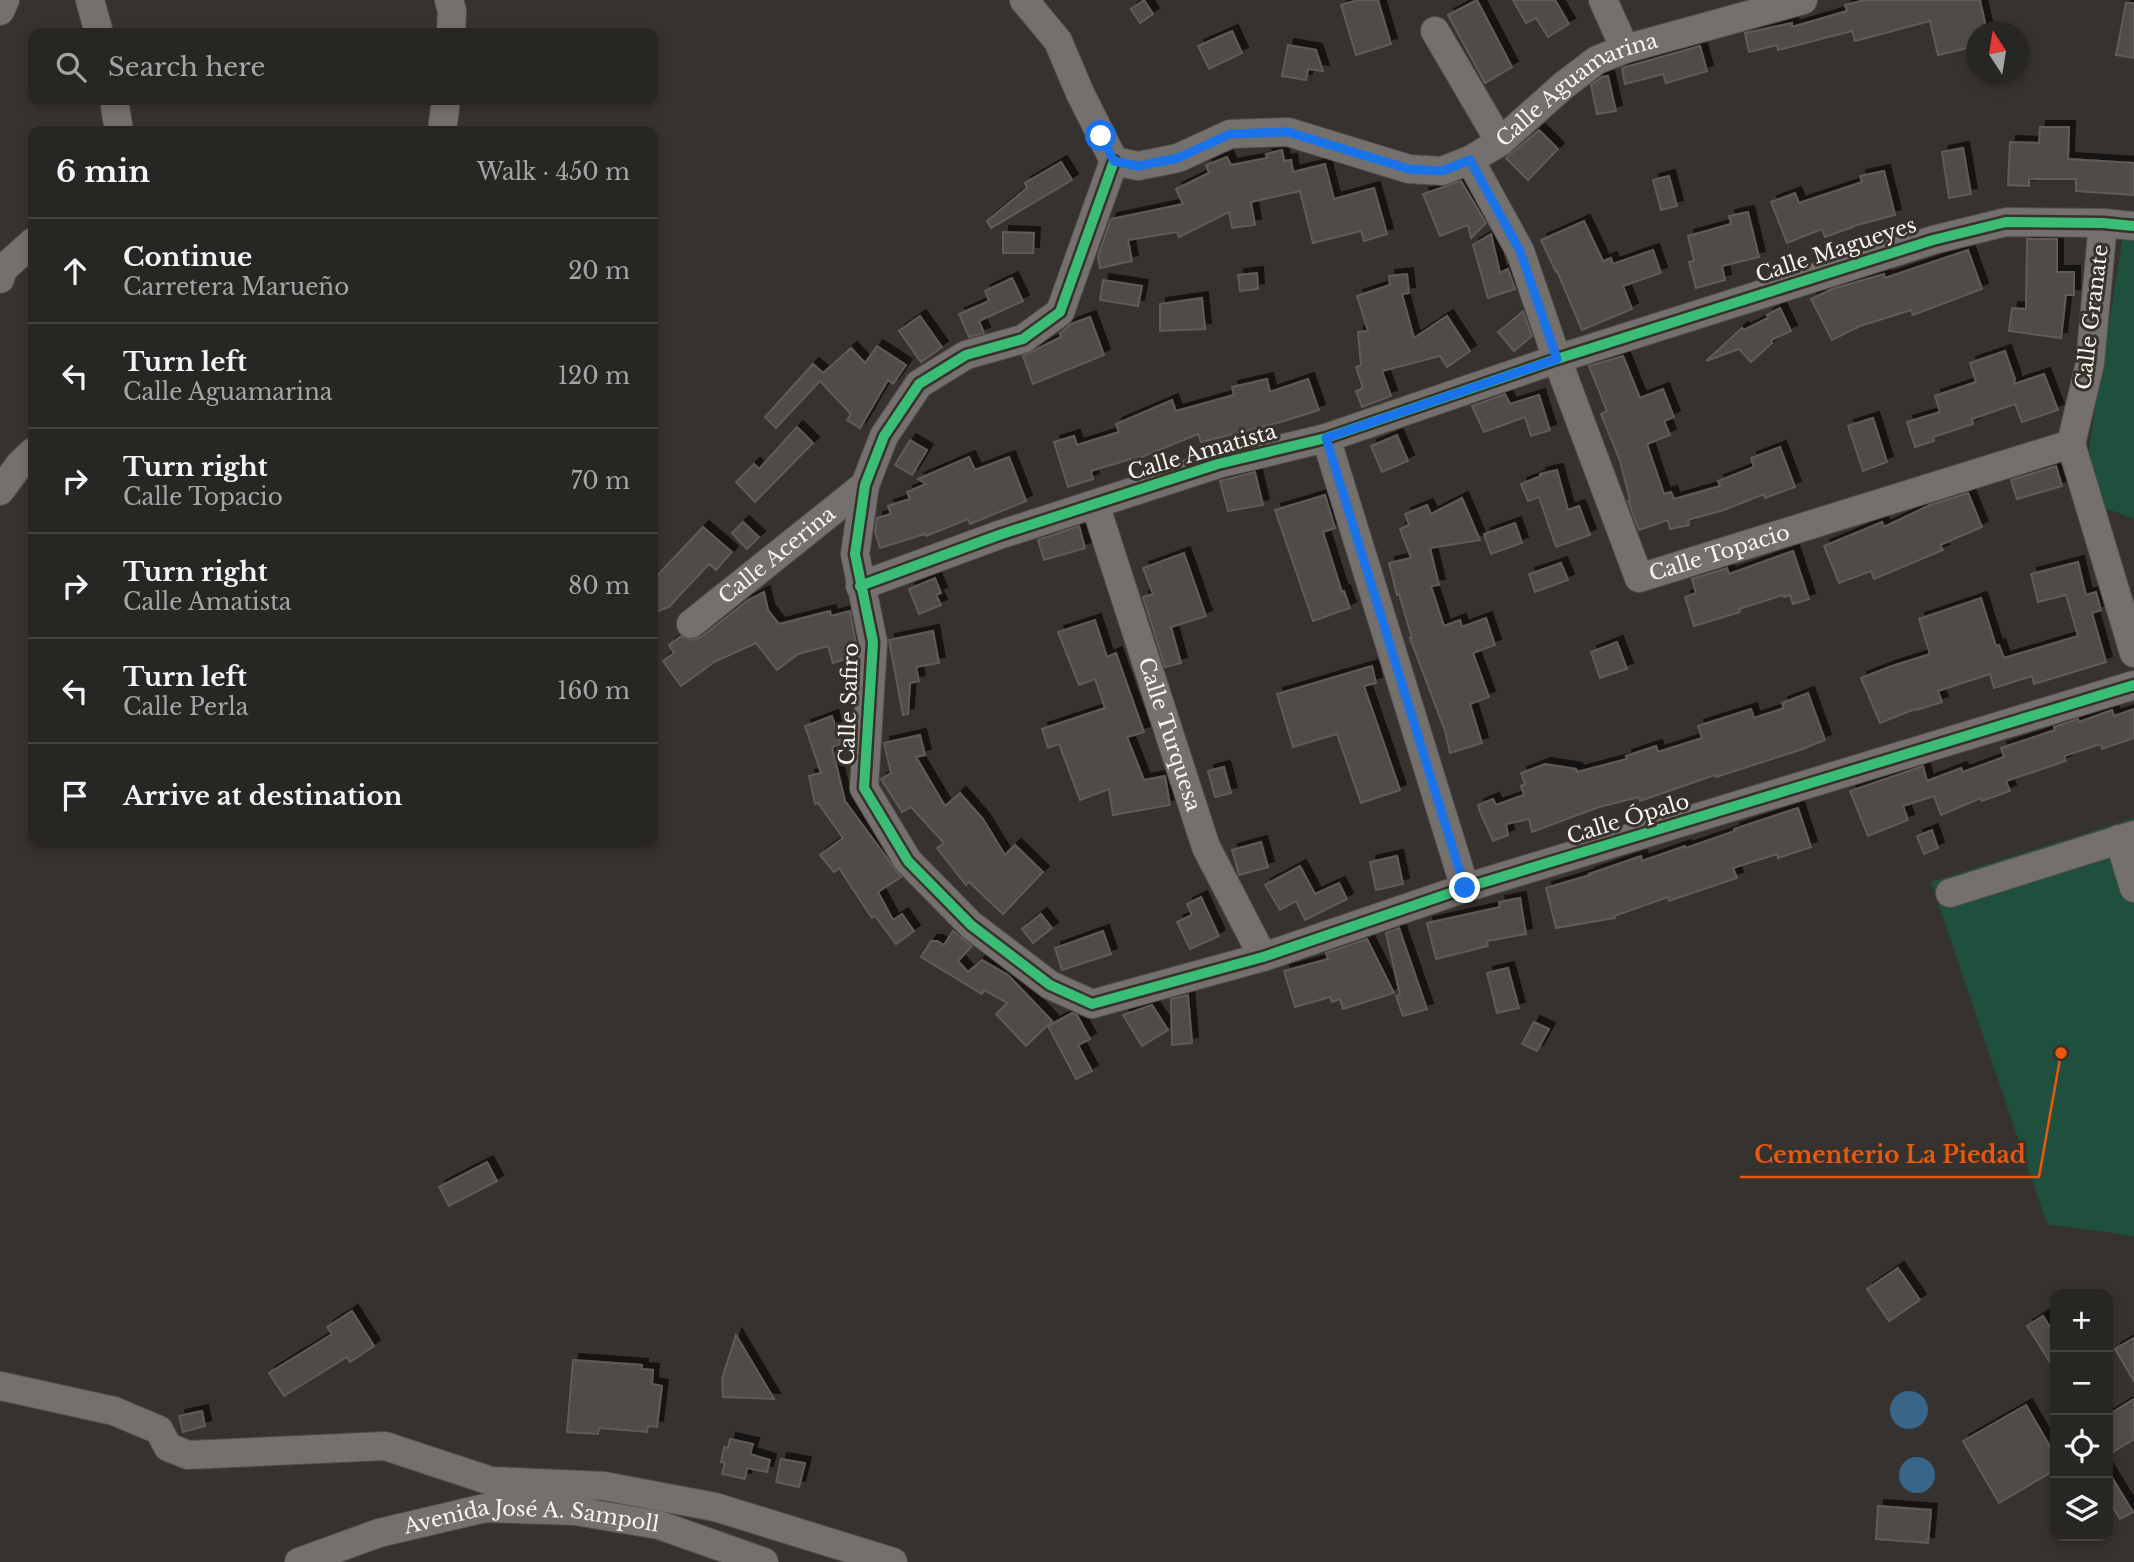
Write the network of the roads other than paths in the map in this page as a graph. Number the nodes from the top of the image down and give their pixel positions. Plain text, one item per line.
1 (5, 0) edge
2 (90, 0) edge
3 (449, 0) edge
4 (1024, 0) edge
5 (1603, 0) edge
6 (1803, 0) edge
7 (0, 11) edge
8 (98, 28) edge
9 (451, 28) edge
10 (1435, 31) dead end
11 (1625, 49) junction
12 (115, 105) edge
13 (445, 105) edge
14 (118, 126) edge
15 (443, 126) edge
16 (1500, 142) junction
17 (1470, 160) junction
18 (1114, 161) junction
19 (2103, 223) junction
20 (2134, 226) edge
21 (28, 246) edge
22 (0, 279) edge
23 (1557, 359) junction
24 (1326, 438) junction
25 (2071, 444) junction
26 (28, 457) edge
27 (865, 485) junction
28 (0, 491) edge
29 (1095, 504) junction
30 (860, 586) junction
31 (691, 625) dead end
32 (2134, 653) edge
33 (2134, 685) edge
34 (2126, 837) edge
35 (1465, 888) junction
36 (2134, 888) edge
37 (1950, 893) dead end
38 (1263, 957) junction
39 (1135, 992) joint
40 (0, 1386) edge
41 (491, 1481) junction
42 (485, 1508) junction
43 (299, 1562) edge
44 (764, 1562) edge
45 (893, 1562) edge

1 - 7 street
2 - 8 street
3 - 9 street
4 - 18 street
5 - 11 street
6 - 11 street, Calle Aguamarina
10 - 16 street
11 - 16 street, Calle Aguamarina
12 - 14 street
13 - 15 street
16 - 17 street, Calle Aguamarina
17 - 18 street, Calle Aguamarina
17 - 23 street, Calle Topacio
18 - 27 street, Calle Safiro
19 - 20 street, Calle Magueyes
19 - 23 street, Calle Magueyes
19 - 25 street, Calle Granate
21 - 22 street
23 - 24 street, Calle Amatista
23 - 25 street, Calle Topacio
24 - 29 street, Calle Amatista
24 - 35 street
25 - 32 street, Calle Granate
26 - 28 street
27 - 30 street, Calle Safiro
27 - 31 street, Calle Acerina
29 - 30 street, Calle Amatista
29 - 38 street, Calle Turquesa
30 - 39 street, Calle Safiro
33 - 35 street, Calle Ópalo
34 - 36 street
34 - 37 street
35 - 38 street, Calle Ópalo
38 - 39 street, Calle Ópalo
40 - 41 street
41 - 42 street
41 - 45 street
42 - 43 street, Avenida José A. Sampoll
42 - 44 street, Avenida José A. Sampoll

